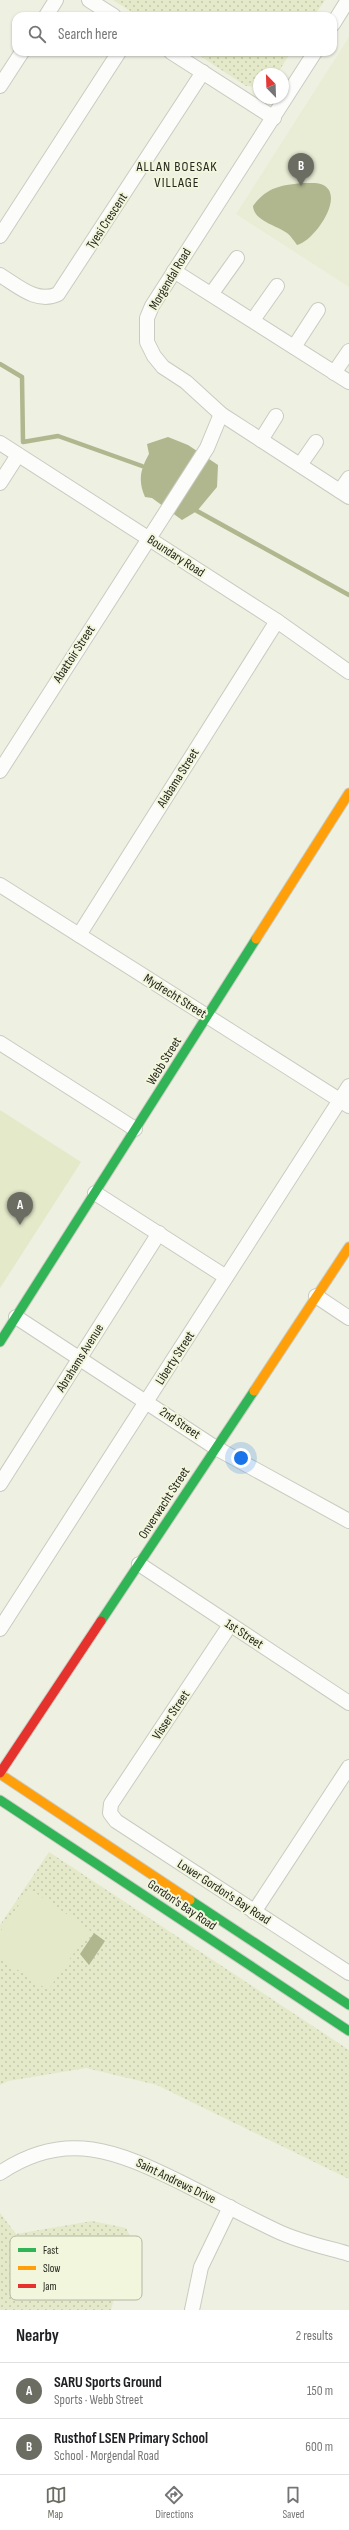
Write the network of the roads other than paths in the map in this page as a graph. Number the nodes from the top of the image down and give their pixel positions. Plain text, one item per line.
1 (56, 0) edge
2 (89, 0) edge
3 (348, 0) edge
4 (48, 12) edge
5 (108, 12) edge
6 (337, 18) edge
7 (19, 56) edge
8 (116, 56) edge
9 (177, 56) edge
10 (313, 56) edge
11 (203, 72) junction
12 (0, 86) edge
13 (274, 118) junction
14 (0, 236) edge
15 (237, 258) dead end
16 (174, 271) junction
17 (0, 275) edge
18 (276, 286) dead end
19 (212, 293) junction
20 (318, 310) dead end
21 (253, 320) junction
22 (294, 347) junction
23 (349, 351) edge
24 (334, 373) junction
25 (349, 382) edge
26 (221, 414) junction
27 (276, 416) dead end
28 (261, 440) junction
29 (316, 442) dead end
30 (0, 443) edge
31 (18, 454) junction
32 (300, 465) junction
33 (349, 478) edge
34 (0, 483) edge
35 (345, 494) edge
36 (149, 538) junction
37 (276, 621) junction
38 (349, 672) edge
39 (0, 771) edge
40 (349, 793) edge
41 (0, 885) edge
42 (79, 935) junction
43 (207, 1016) junction
44 (0, 1043) edge
45 (349, 1086) edge
46 (344, 1104) edge
47 (136, 1129) junction
48 (95, 1193) junction
49 (159, 1233) junction
50 (349, 1247) edge
51 (226, 1277) junction
52 (316, 1296) junction
53 (16, 1317) junction
54 (349, 1318) edge
55 (0, 1342) edge
56 (80, 1358) junction
57 (147, 1401) junction
58 (216, 1448) junction
59 (0, 1484) edge
60 (349, 1521) edge
61 (140, 1564) junction
62 (230, 1625) junction
63 (0, 1629) edge
64 (349, 1703) edge
65 (349, 1767) edge
66 (0, 1774) edge
67 (0, 1800) edge
68 (111, 1804) joint
69 (254, 1912) junction
70 (189, 1913) junction
71 (349, 1973) edge
72 (349, 2005) edge
73 (349, 2031) edge
74 (0, 2173) edge
75 (230, 2207) junction
76 (349, 2254) edge
77 (192, 2310) edge

1 - 4 street
2 - 5 street
3 - 6 street
7 - 12 street
8 - 14 street
9 - 11 street
10 - 13 street, Morgendal Road
11 - 13 street
11 - 17 street, Tyesi Crescent
13 - 16 street, Morgendal Road
15 - 19 street
16 - 19 street
16 - 26 street, Morgendal Road
18 - 21 street
19 - 21 street
20 - 22 street
21 - 22 street
22 - 24 street
23 - 24 street
24 - 25 street
26 - 28 street, Morgendal Road
26 - 36 street
27 - 28 street
28 - 32 street, Morgendal Road
29 - 32 street
30 - 31 street, Boundary Road
31 - 34 street
31 - 36 street, Boundary Road
32 - 35 street, Morgendal Road
33 - 35 street
36 - 37 street, Boundary Road
36 - 39 street, Abattoir Street
37 - 38 street, Boundary Road
37 - 42 street, Alabama Street
40 - 43 street, Webb Street
41 - 42 street, Mydrecht Street
42 - 43 street, Mydrecht Street
43 - 46 street, Mydrecht Street
43 - 47 street, Webb Street
44 - 47 street
45 - 46 street, Liberty Street
46 - 51 street, Liberty Street
47 - 48 street, Webb Street
48 - 49 street
48 - 53 street, Webb Street
49 - 51 street
49 - 56 street, Abrahams Avenue
50 - 52 street, Onverwacht Street
51 - 57 street, Liberty Street
52 - 54 street
52 - 58 street, Onverwacht Street
53 - 55 street, Webb Street
53 - 56 street, 2nd Street
56 - 57 street, 2nd Street
56 - 59 street, Abrahams Avenue
57 - 58 street, 2nd Street
57 - 63 street, Liberty Street
58 - 60 street, 2nd Street
58 - 61 street, Onverwacht Street
61 - 62 street, 1st Street
61 - 66 street, Onverwacht Street
62 - 64 street, 1st Street
62 - 68 street, Visser Street
65 - 69 street
66 - 70 street, Gordon's Bay Road
67 - 70 street, Gordon's Bay Road
68 - 69 street, Lower Gordon's Bay Road
69 - 71 street, Lower Gordon's Bay Road
70 - 72 street, Gordon's Bay Road
70 - 73 street, Gordon's Bay Road
74 - 75 street, Saint Andrews Drive
75 - 76 street, Saint Andrews Drive
75 - 77 street

